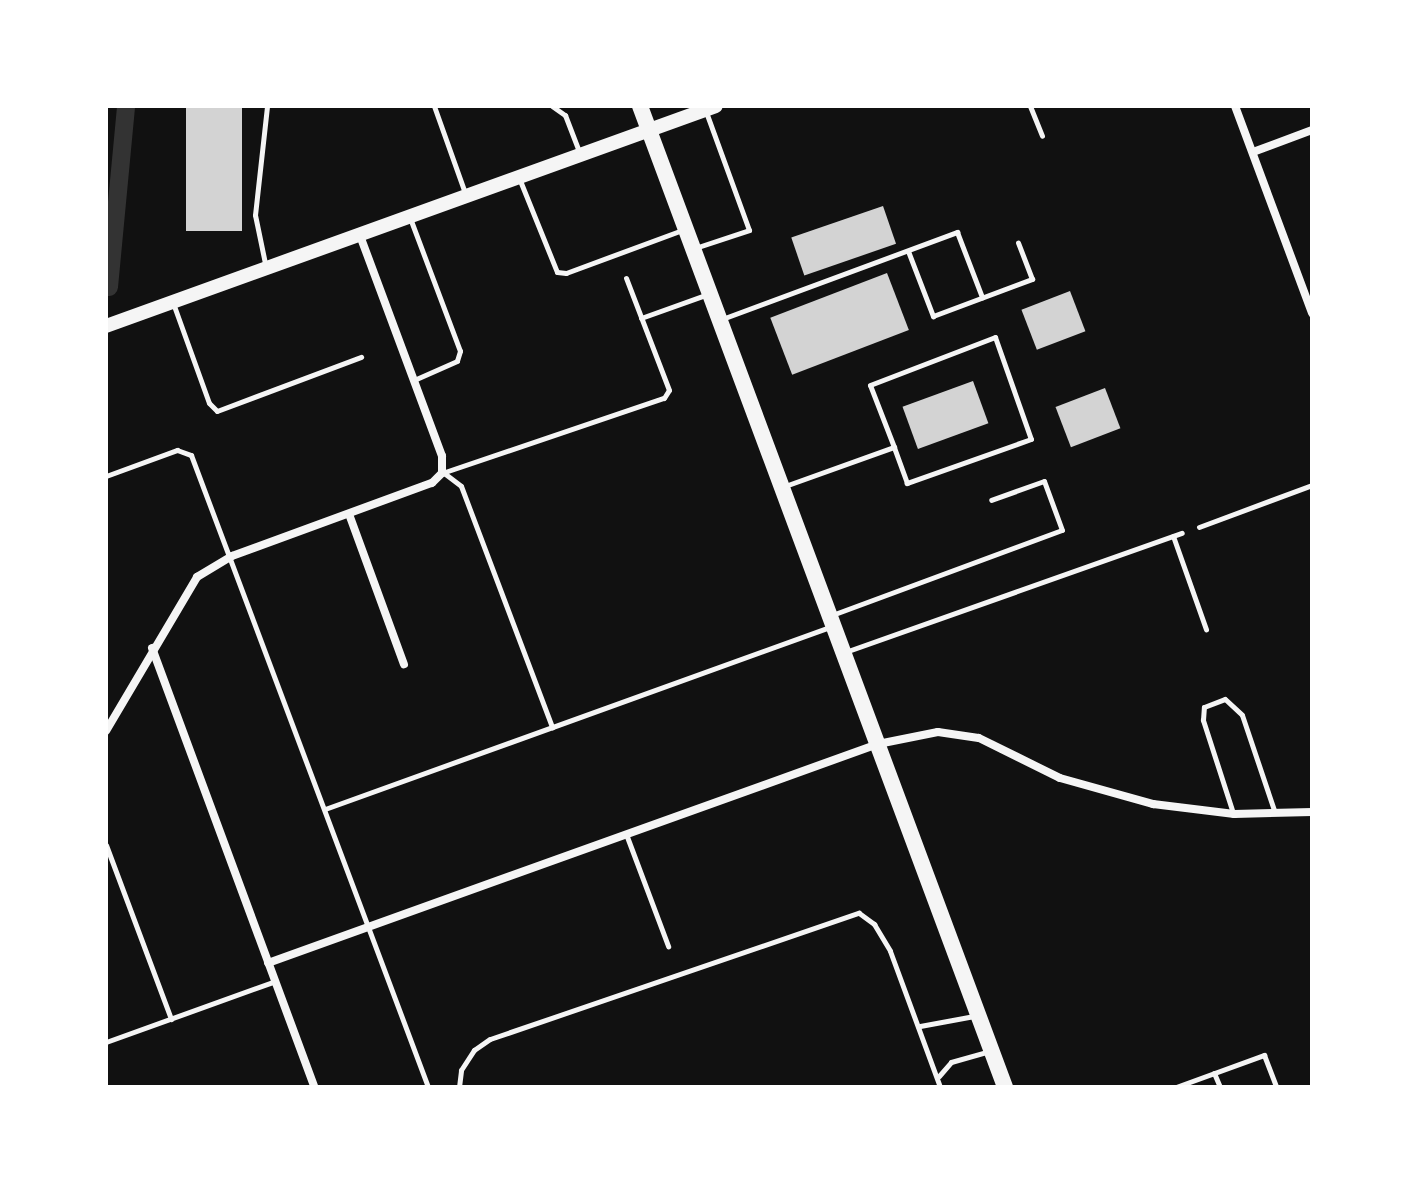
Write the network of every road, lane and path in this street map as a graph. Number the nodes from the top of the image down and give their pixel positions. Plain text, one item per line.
1 (267, 106) edge
2 (434, 106) edge
3 (552, 106) edge
4 (640, 106) edge
5 (1030, 106) edge
6 (1235, 106) edge
7 (708, 108) edge
8 (650, 130) junction
9 (1312, 130) edge
10 (1042, 136) dead end
11 (1253, 152) junction
12 (581, 155) junction
13 (518, 178) junction
14 (467, 196) junction
15 (410, 217) junction
16 (687, 228) junction
17 (360, 235) junction
18 (1018, 243) dead end
19 (694, 248) junction
20 (908, 251) junction
21 (267, 269) junction
22 (626, 278) dead end
23 (711, 293) junction
24 (982, 297) junction
25 (172, 302) junction
26 (1312, 313) edge
27 (641, 318) junction
28 (721, 319) junction
29 (106, 326) edge
30 (361, 357) dead end
31 (414, 380) junction
32 (894, 447) junction
33 (442, 473) junction
34 (106, 476) edge
35 (1312, 485) edge
36 (783, 487) junction
37 (991, 500) dead end
38 (349, 514) junction
39 (1199, 527) dead end
40 (1182, 533) dead end
41 (1173, 536) junction
42 (232, 556) junction
43 (833, 621) junction
44 (1206, 629) dead end
45 (152, 648) junction
46 (845, 652) junction
47 (404, 664) dead end
48 (552, 727) junction
49 (106, 731) edge
50 (878, 744) junction
51 (325, 809) junction
52 (1312, 812) edge
53 (1275, 813) junction
54 (1234, 814) junction
55 (626, 833) junction
56 (106, 845) edge
57 (367, 925) junction
58 (668, 946) dead end
59 (268, 963) junction
60 (275, 981) junction
61 (978, 1015) junction
62 (171, 1019) junction
63 (920, 1026) junction
64 (106, 1042) edge
65 (992, 1051) junction
66 (1214, 1073) junction
67 (939, 1076) junction
68 (313, 1085) edge
69 (301, 1087) edge
70 (428, 1087) edge
71 (459, 1087) edge
72 (940, 1087) edge
73 (1005, 1087) edge
74 (1176, 1087) edge
75 (1220, 1087) edge
76 (1276, 1087) edge

1 - 21 lane
2 - 14 lane
3 - 12 lane
4 - 8 main road
5 - 10 lane
6 - 11 street
7 - 8 street
7 - 19 lane
8 - 12 street
8 - 16 main road
9 - 11 street
11 - 26 street
12 - 13 street
13 - 14 street
13 - 16 lane
14 - 15 street
15 - 17 street
15 - 31 lane
16 - 19 main road
17 - 21 street
17 - 31 street
18 - 24 lane
19 - 23 main road
20 - 24 lane
20 - 24 lane
20 - 28 lane
21 - 25 street
22 - 27 lane
23 - 27 lane
23 - 28 main road
25 - 29 street
25 - 30 lane
27 - 33 lane
28 - 36 main road
31 - 33 street
32 - 32 lane
32 - 36 lane
33 - 38 street
33 - 48 lane
34 - 42 lane
35 - 39 lane
36 - 43 main road
37 - 43 lane
38 - 42 street
38 - 47 street
40 - 41 lane
41 - 44 lane
41 - 46 lane
42 - 45 street
42 - 51 lane
43 - 46 main road
43 - 48 lane
45 - 49 street
45 - 59 street
46 - 50 main road
48 - 51 lane
50 - 54 street
50 - 55 street
50 - 61 main road
51 - 57 lane
52 - 53 street
53 - 54 street
53 - 54 lane
55 - 57 street
55 - 58 lane
56 - 62 lane
57 - 59 street
57 - 70 lane
59 - 60 street
60 - 62 lane
60 - 68 street
61 - 63 lane
61 - 65 main road
62 - 64 lane
63 - 67 lane
63 - 71 lane
65 - 67 lane
65 - 73 main road
66 - 74 lane
66 - 75 lane
66 - 76 lane
67 - 72 lane
68 - 69 street

